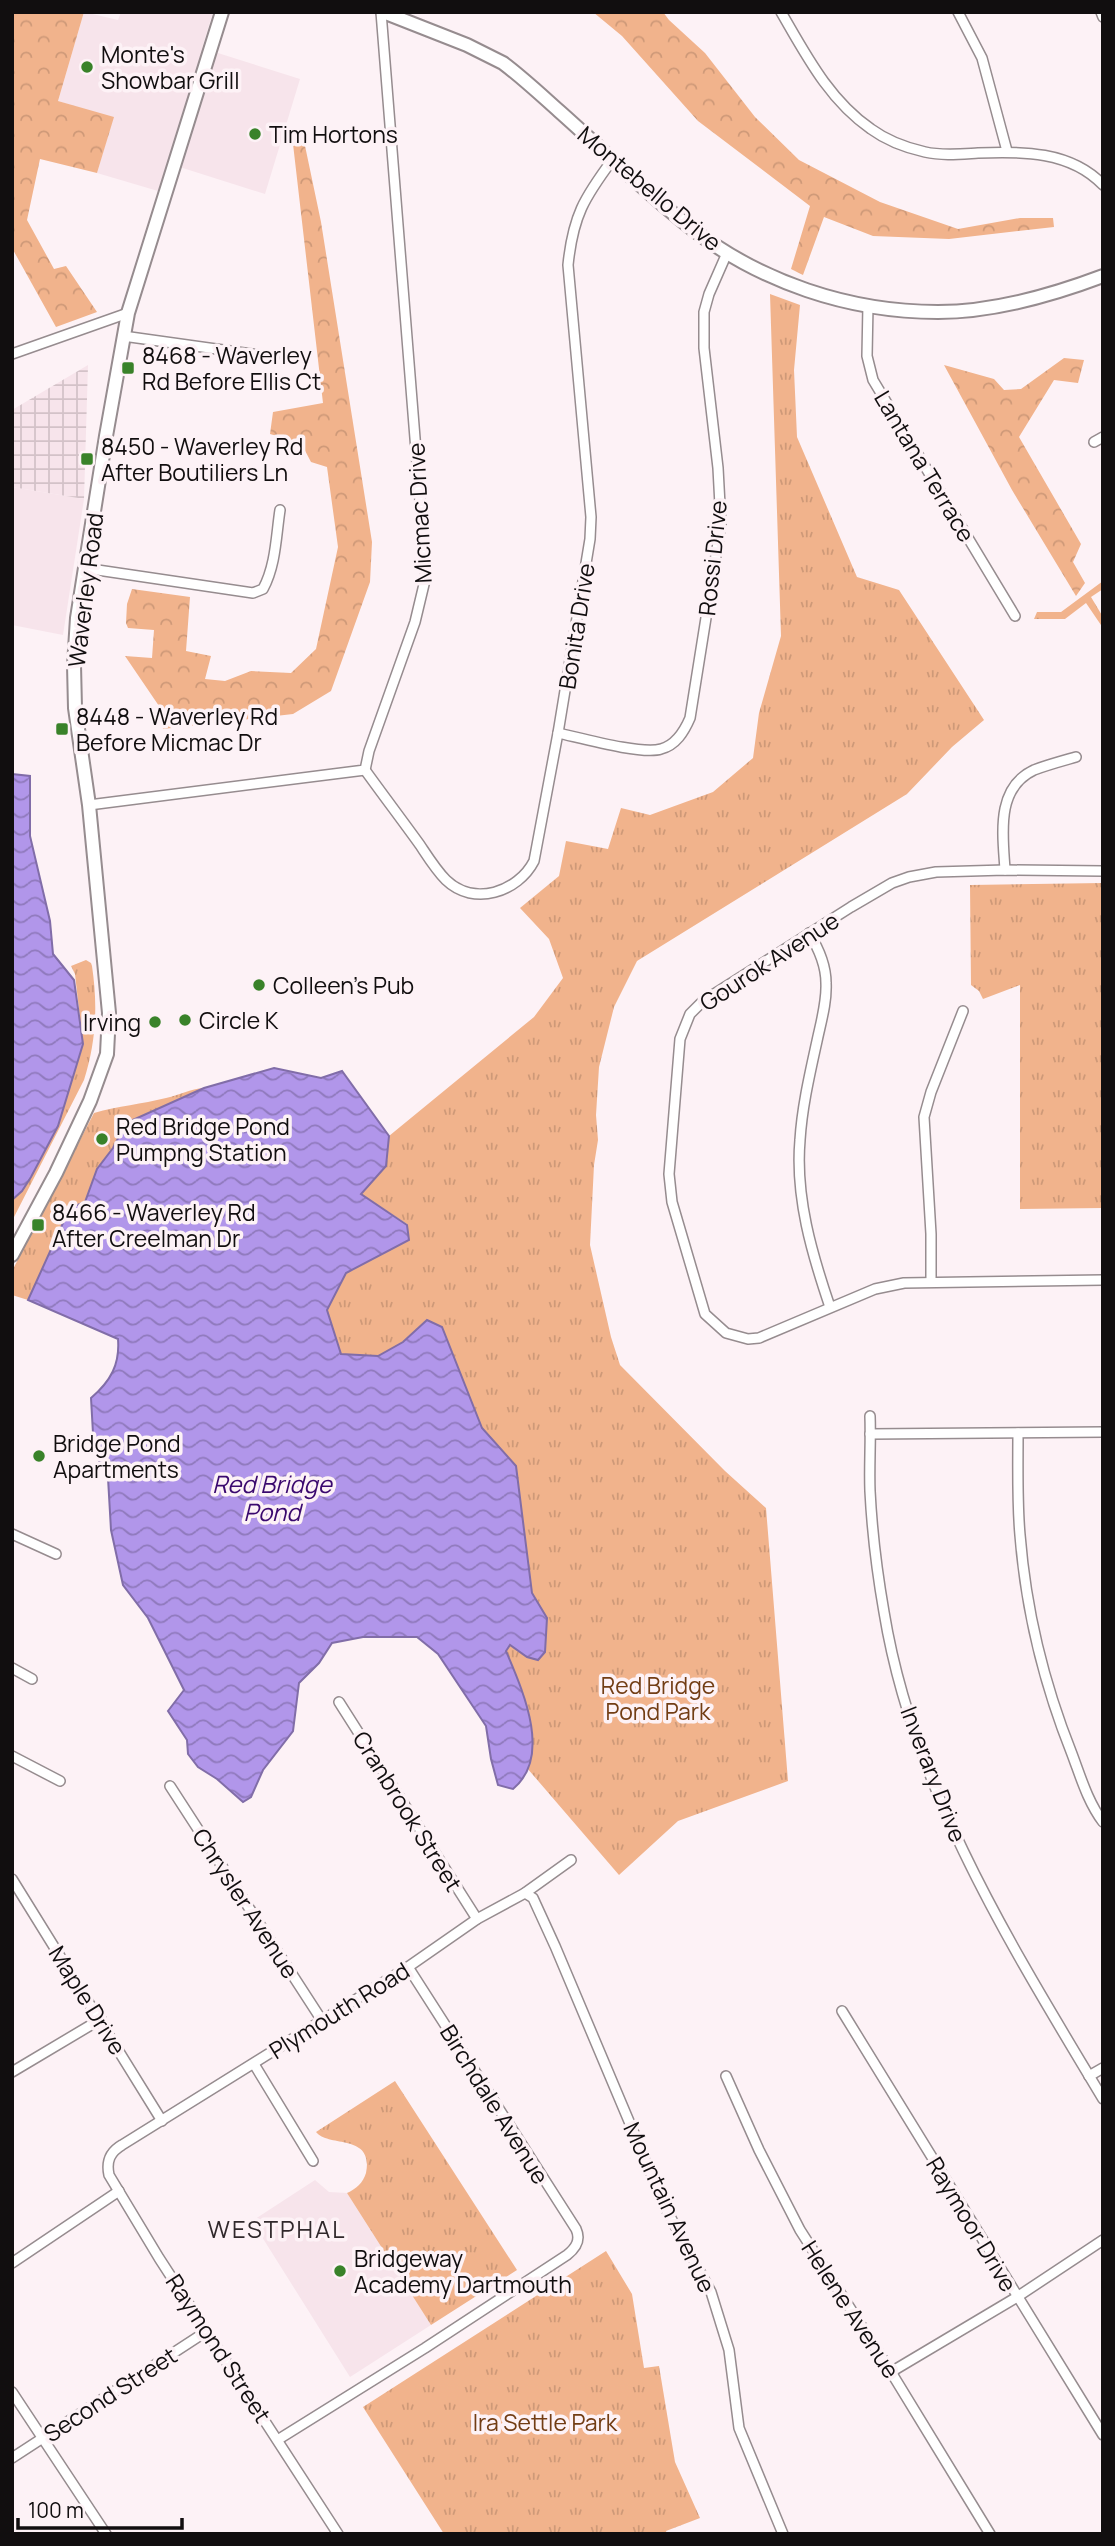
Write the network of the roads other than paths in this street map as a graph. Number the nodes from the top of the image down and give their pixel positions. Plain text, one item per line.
1 (222, 12) edge
2 (382, 12) edge
3 (780, 12) edge
4 (958, 12) edge
5 (1101, 12) edge
6 (1103, 17) edge
7 (1007, 151) junction
8 (613, 159) junction
9 (1103, 185) edge
10 (727, 253) junction
11 (1103, 276) edge
12 (868, 306) junction
13 (128, 313) junction
14 (123, 336) junction
15 (12, 354) edge
16 (274, 357) dead end
17 (1103, 437) edge
18 (1094, 442) dead end
19 (280, 510) dead end
20 (84, 568) junction
21 (1015, 616) dead end
22 (558, 733) junction
23 (1076, 757) dead end
24 (365, 770) junction
25 (89, 805) junction
26 (1005, 870) junction
27 (1103, 871) edge
28 (809, 933) junction
29 (963, 1011) dead end
30 (12, 1255) edge
31 (1103, 1280) edge
32 (931, 1282) junction
33 (830, 1307) junction
34 (870, 1416) dead end
35 (1103, 1432) edge
36 (1018, 1433) junction
37 (870, 1434) junction
38 (12, 1534) edge
39 (56, 1554) dead end
40 (12, 1668) edge
41 (32, 1679) dead end
42 (339, 1702) dead end
43 (12, 1756) edge
44 (60, 1780) dead end
45 (170, 1786) dead end
46 (1103, 1822) edge
47 (571, 1860) dead end
48 (12, 1880) edge
49 (525, 1893) junction
50 (477, 1919) junction
51 (408, 1967) junction
52 (842, 2011) dead end
53 (101, 2019) junction
54 (321, 2019) junction
55 (254, 2064) junction
56 (1103, 2068) edge
57 (12, 2072) edge
58 (726, 2076) dead end
59 (1089, 2076) junction
60 (1103, 2099) edge
61 (162, 2121) junction
62 (109, 2160) joint
63 (313, 2161) dead end
64 (119, 2191) junction
65 (1103, 2240) edge
66 (12, 2263) edge
67 (1017, 2297) junction
68 (207, 2331) junction
69 (891, 2372) junction
70 (12, 2392) edge
71 (1103, 2435) edge
72 (42, 2438) junction
73 (279, 2440) junction
74 (12, 2458) edge
75 (106, 2534) edge
76 (338, 2534) edge
77 (783, 2534) edge
78 (990, 2534) edge

1 - 13 main road, Waverley Road
2 - 8 main road, Montebello Drive
2 - 24 street, Micmac Drive
3 - 7 street
4 - 7 street
5 - 6 street
7 - 9 street
8 - 10 main road, Montebello Drive
8 - 22 street, Bonita Drive
10 - 12 main road, Montebello Drive
10 - 22 street, Rossi Drive
11 - 12 main road, Montebello Drive
12 - 21 street, Lantana Terrace
13 - 14 main road, Waverley Road
13 - 15 street
14 - 16 street
14 - 20 main road, Waverley Road
17 - 18 street
19 - 20 street
20 - 25 main road, Waverley Road
22 - 24 street, Bonita Drive
23 - 26 street
24 - 25 street
25 - 30 main road, Waverley Road
26 - 27 street, Gourok Avenue
26 - 28 street, Gourok Avenue
28 - 33 street
28 - 33 street, Gourok Avenue
29 - 32 street
31 - 32 street, Gourok Avenue
32 - 33 street, Gourok Avenue
34 - 37 street, Inverary Drive
35 - 36 street
36 - 37 street
36 - 46 street
37 - 59 street, Inverary Drive
38 - 39 street
40 - 41 street
42 - 50 street, Cranbrook Street
43 - 44 street
45 - 54 street, Chrysler Avenue
47 - 49 street, Plymouth Road
48 - 53 street, Maple Drive
49 - 50 street, Plymouth Road
49 - 77 street, Mountain Avenue
50 - 51 street, Plymouth Road
51 - 54 street, Plymouth Road
51 - 73 street, Birchdale Avenue
52 - 67 street, Raymoor Drive
53 - 57 street
53 - 61 street, Maple Drive
54 - 55 street, Plymouth Road
55 - 61 street, Plymouth Road
55 - 63 street
56 - 59 street
58 - 69 street, Helene Avenue
59 - 60 street, Inverary Drive
61 - 62 street, Plymouth Road
62 - 64 street, Raymond Street
64 - 66 street
64 - 68 street, Raymond Street
65 - 67 street
67 - 69 street
67 - 71 street, Raymoor Drive
68 - 72 street, Second Street
68 - 73 street, Raymond Street
69 - 78 street, Helene Avenue
70 - 72 street
72 - 74 street, Second Street
72 - 75 street
73 - 76 street, Raymond Street

